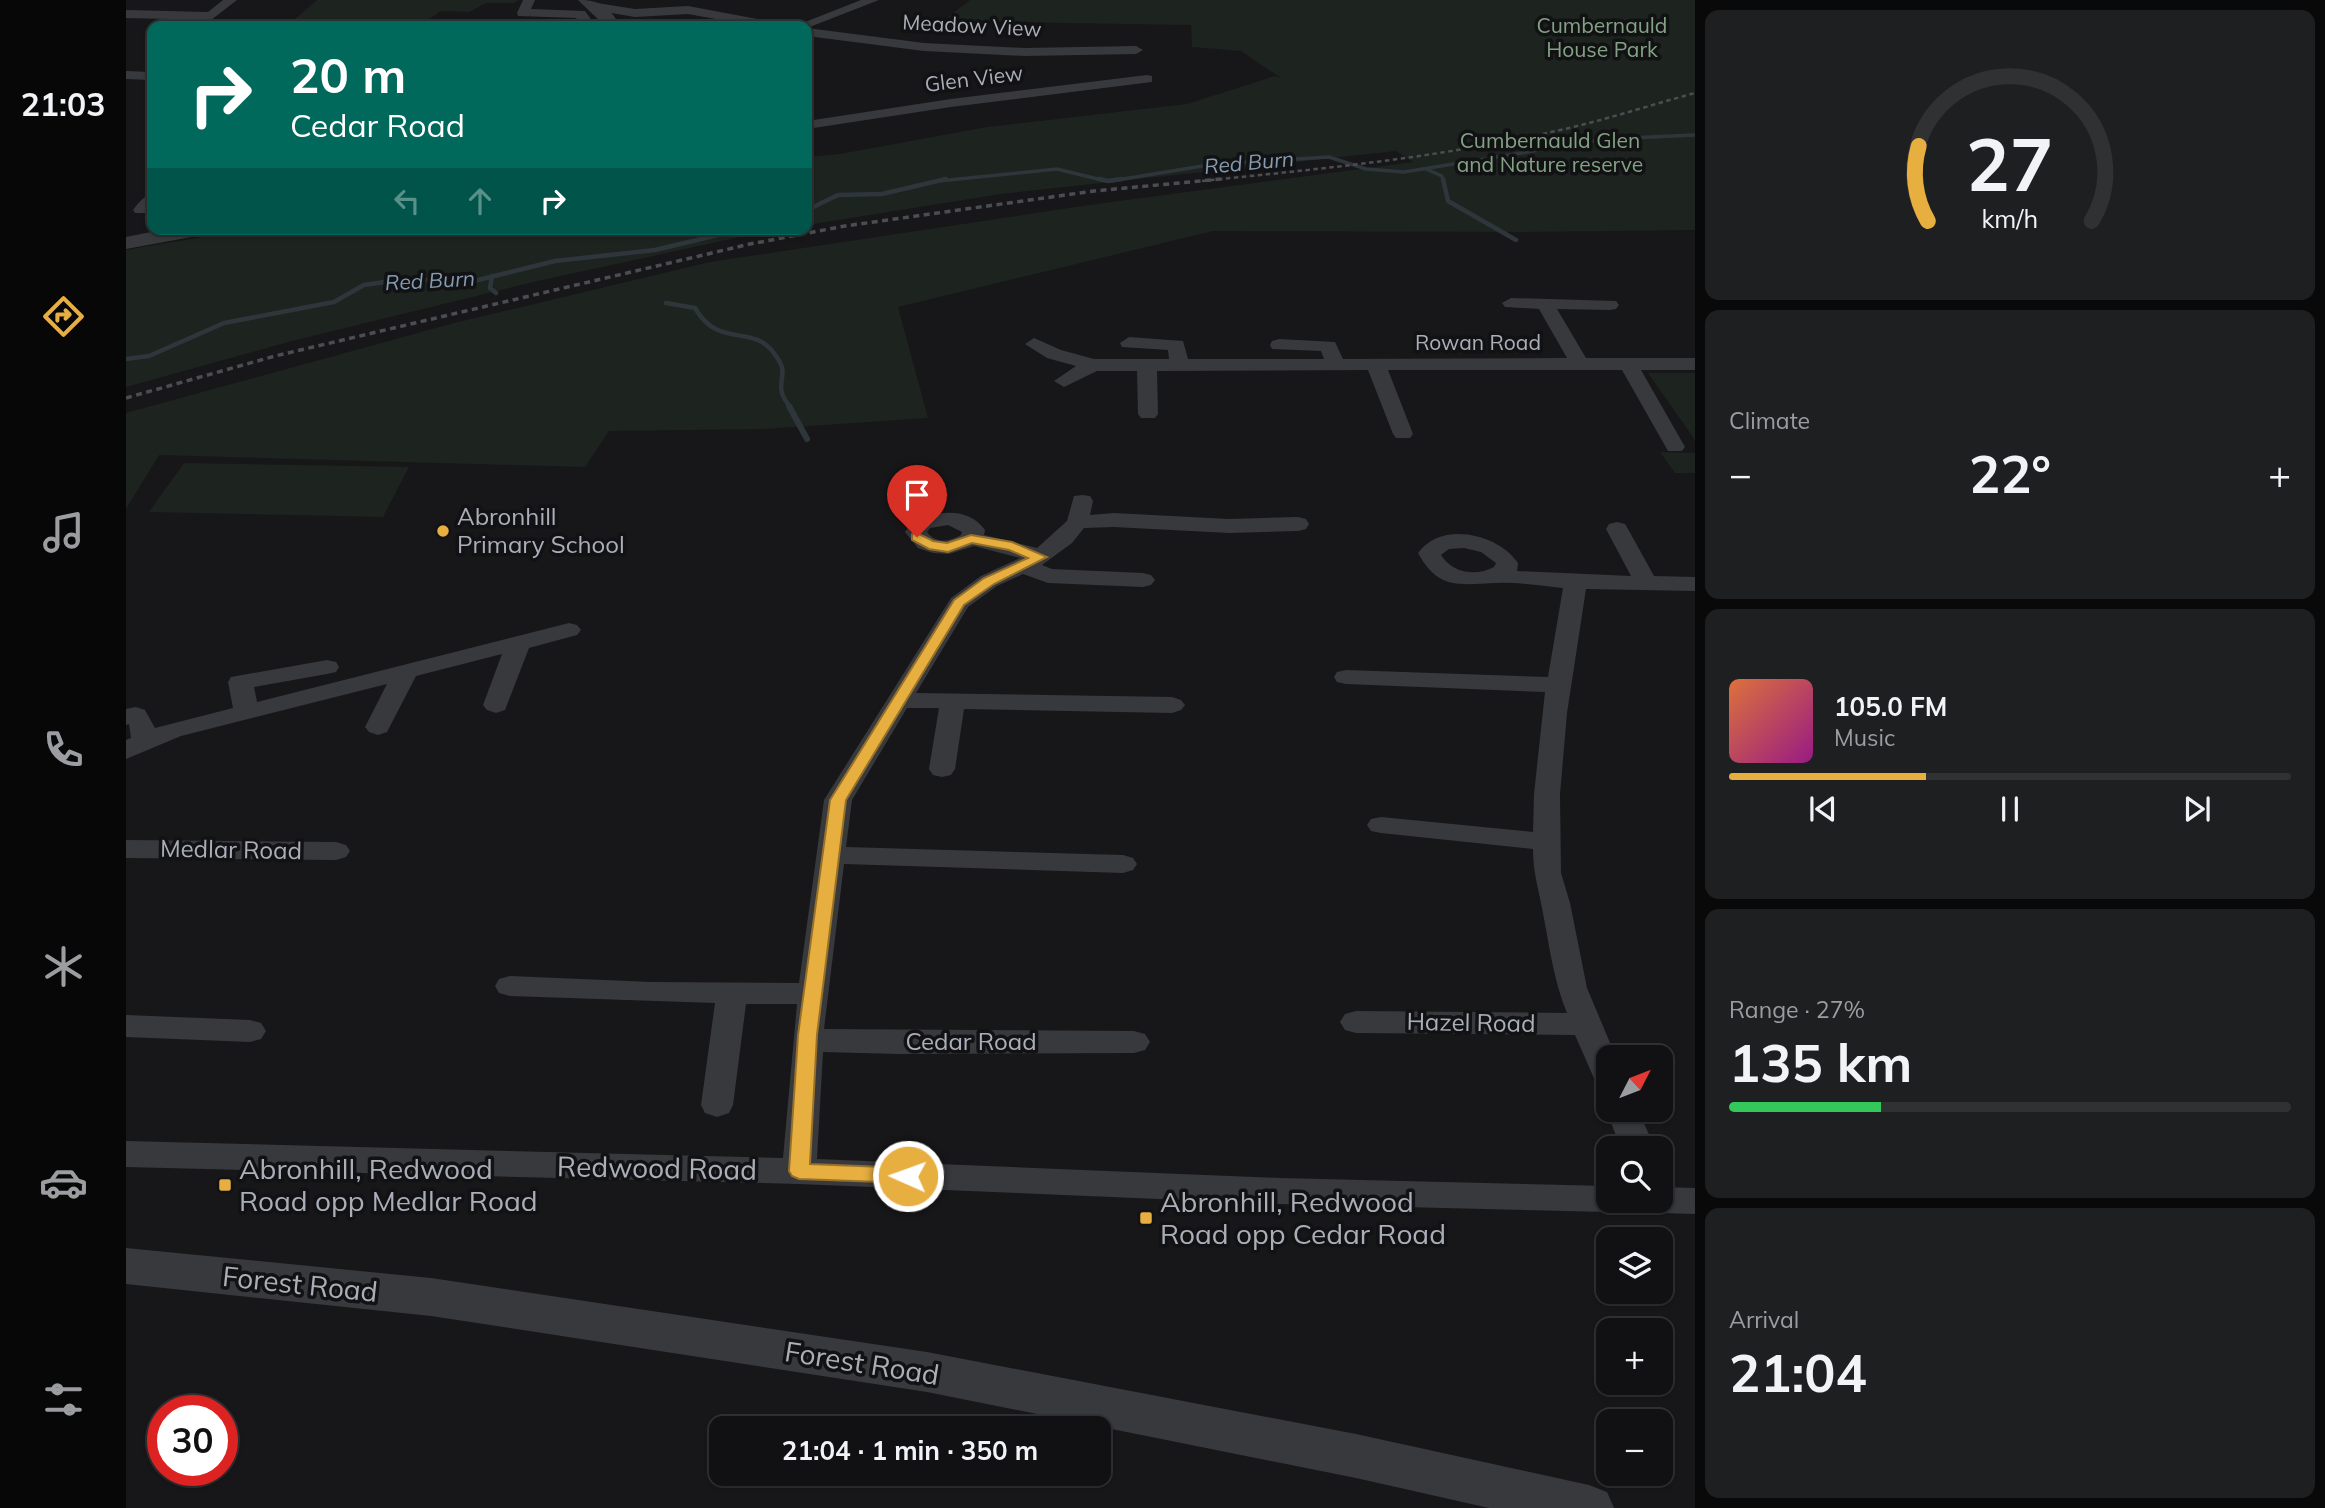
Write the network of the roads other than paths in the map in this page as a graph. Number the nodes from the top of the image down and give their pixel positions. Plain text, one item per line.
1 (231, 0) edge
2 (529, 0) edge
3 (674, 0) edge
4 (873, 0) edge
5 (592, 4) edge
6 (688, 10) junction
7 (635, 13) junction
8 (126, 14) edge
9 (586, 21) edge
10 (608, 21) edge
11 (620, 21) edge
12 (754, 21) edge
13 (812, 22) edge
14 (812, 33) edge
15 (1136, 50) dead end
16 (126, 75) edge
17 (147, 76) edge
18 (1147, 79) dead end
19 (812, 124) edge
20 (169, 235) edge
21 (126, 243) edge
22 (1511, 303) dead end
23 (1545, 304) junction
24 (1610, 305) dead end
25 (1177, 322) dead end
26 (1129, 343) dead end
27 (1034, 344) dead end
28 (1176, 345) junction
29 (1279, 345) dead end
30 (1695, 364) edge
31 (1093, 365) junction
32 (1147, 365) junction
33 (1181, 365) junction
34 (1336, 365) junction
35 (1376, 365) junction
36 (1629, 365) junction
37 (1581, 366) junction
38 (1064, 381) dead end
39 (1148, 414) dead end
40 (1404, 433) dead end
41 (1675, 447) dead end
42 (1298, 524) dead end
43 (1616, 528) dead end
44 (971, 539) dead end
45 (1031, 561) junction
46 (1498, 576) dead end
47 (1143, 580) dead end
48 (1576, 582) junction
49 (1646, 583) junction
50 (1695, 584) edge
51 (569, 630) dead end
52 (518, 643) junction
53 (327, 667) dead end
54 (405, 673) junction
55 (1346, 677) dead end
56 (1559, 685) junction
57 (900, 700) junction
58 (953, 701) junction
59 (496, 705) dead end
60 (1171, 705) dead end
61 (246, 711) junction
62 (126, 717) edge
63 (378, 727) dead end
64 (135, 746) edge
65 (942, 769) dead end
66 (1381, 825) dead end
67 (1547, 842) junction
68 (126, 849) edge
69 (336, 851) dead end
70 (831, 855) junction
71 (1123, 864) dead end
72 (510, 986) dead end
73 (732, 993) junction
74 (813, 994) junction
75 (1356, 1022) dead end
76 (1586, 1024) junction
77 (126, 1026) edge
78 (250, 1031) dead end
79 (808, 1040) junction
80 (1134, 1042) dead end
81 (1596, 1048) edge
82 (717, 1105) dead end
83 (126, 1154) edge
84 (799, 1171) junction
85 (1596, 1199) edge
86 (1673, 1200) edge
87 (1695, 1201) edge
88 (126, 1266) edge
89 (1589, 1508) edge

1 - 8 street
2 - 9 street
3 - 6 street
4 - 13 street, Meadow View
5 - 7 street
5 - 10 street
6 - 7 street
6 - 12 street
7 - 11 street
14 - 15 street, Meadow View
16 - 17 street
18 - 19 street, Glen View
20 - 21 street
22 - 23 street
23 - 24 street
23 - 37 street, Rowan Road
25 - 28 street
26 - 28 street
27 - 31 street, Rowan Road
28 - 33 street
29 - 34 street
30 - 36 street, Rowan Road
31 - 32 street, Rowan Road
31 - 38 street
32 - 33 street, Rowan Road
32 - 39 street
33 - 34 street, Rowan Road
34 - 35 street, Rowan Road
35 - 37 street, Rowan Road
35 - 40 street
36 - 37 street, Rowan Road
36 - 41 street
42 - 45 street
43 - 49 street
44 - 45 street
45 - 47 street
45 - 57 street
46 - 48 street
48 - 49 street
48 - 56 street
49 - 50 street
51 - 52 street
52 - 54 street
52 - 59 street
53 - 61 street
54 - 61 street
54 - 63 street
55 - 56 street
56 - 67 street
57 - 58 street
57 - 70 street
58 - 60 street
58 - 65 street
61 - 64 street
62 - 64 street
66 - 67 street
67 - 76 street
68 - 69 street, Medlar Road
70 - 71 street
70 - 74 street
72 - 73 street
73 - 74 street
73 - 82 street
74 - 79 street
75 - 76 street, Hazel Road
76 - 81 street
77 - 78 street
79 - 80 street, Cedar Road
79 - 84 street
83 - 84 street, Redwood Road
84 - 85 street, Redwood Road
86 - 87 street
88 - 89 street, Forest Road

